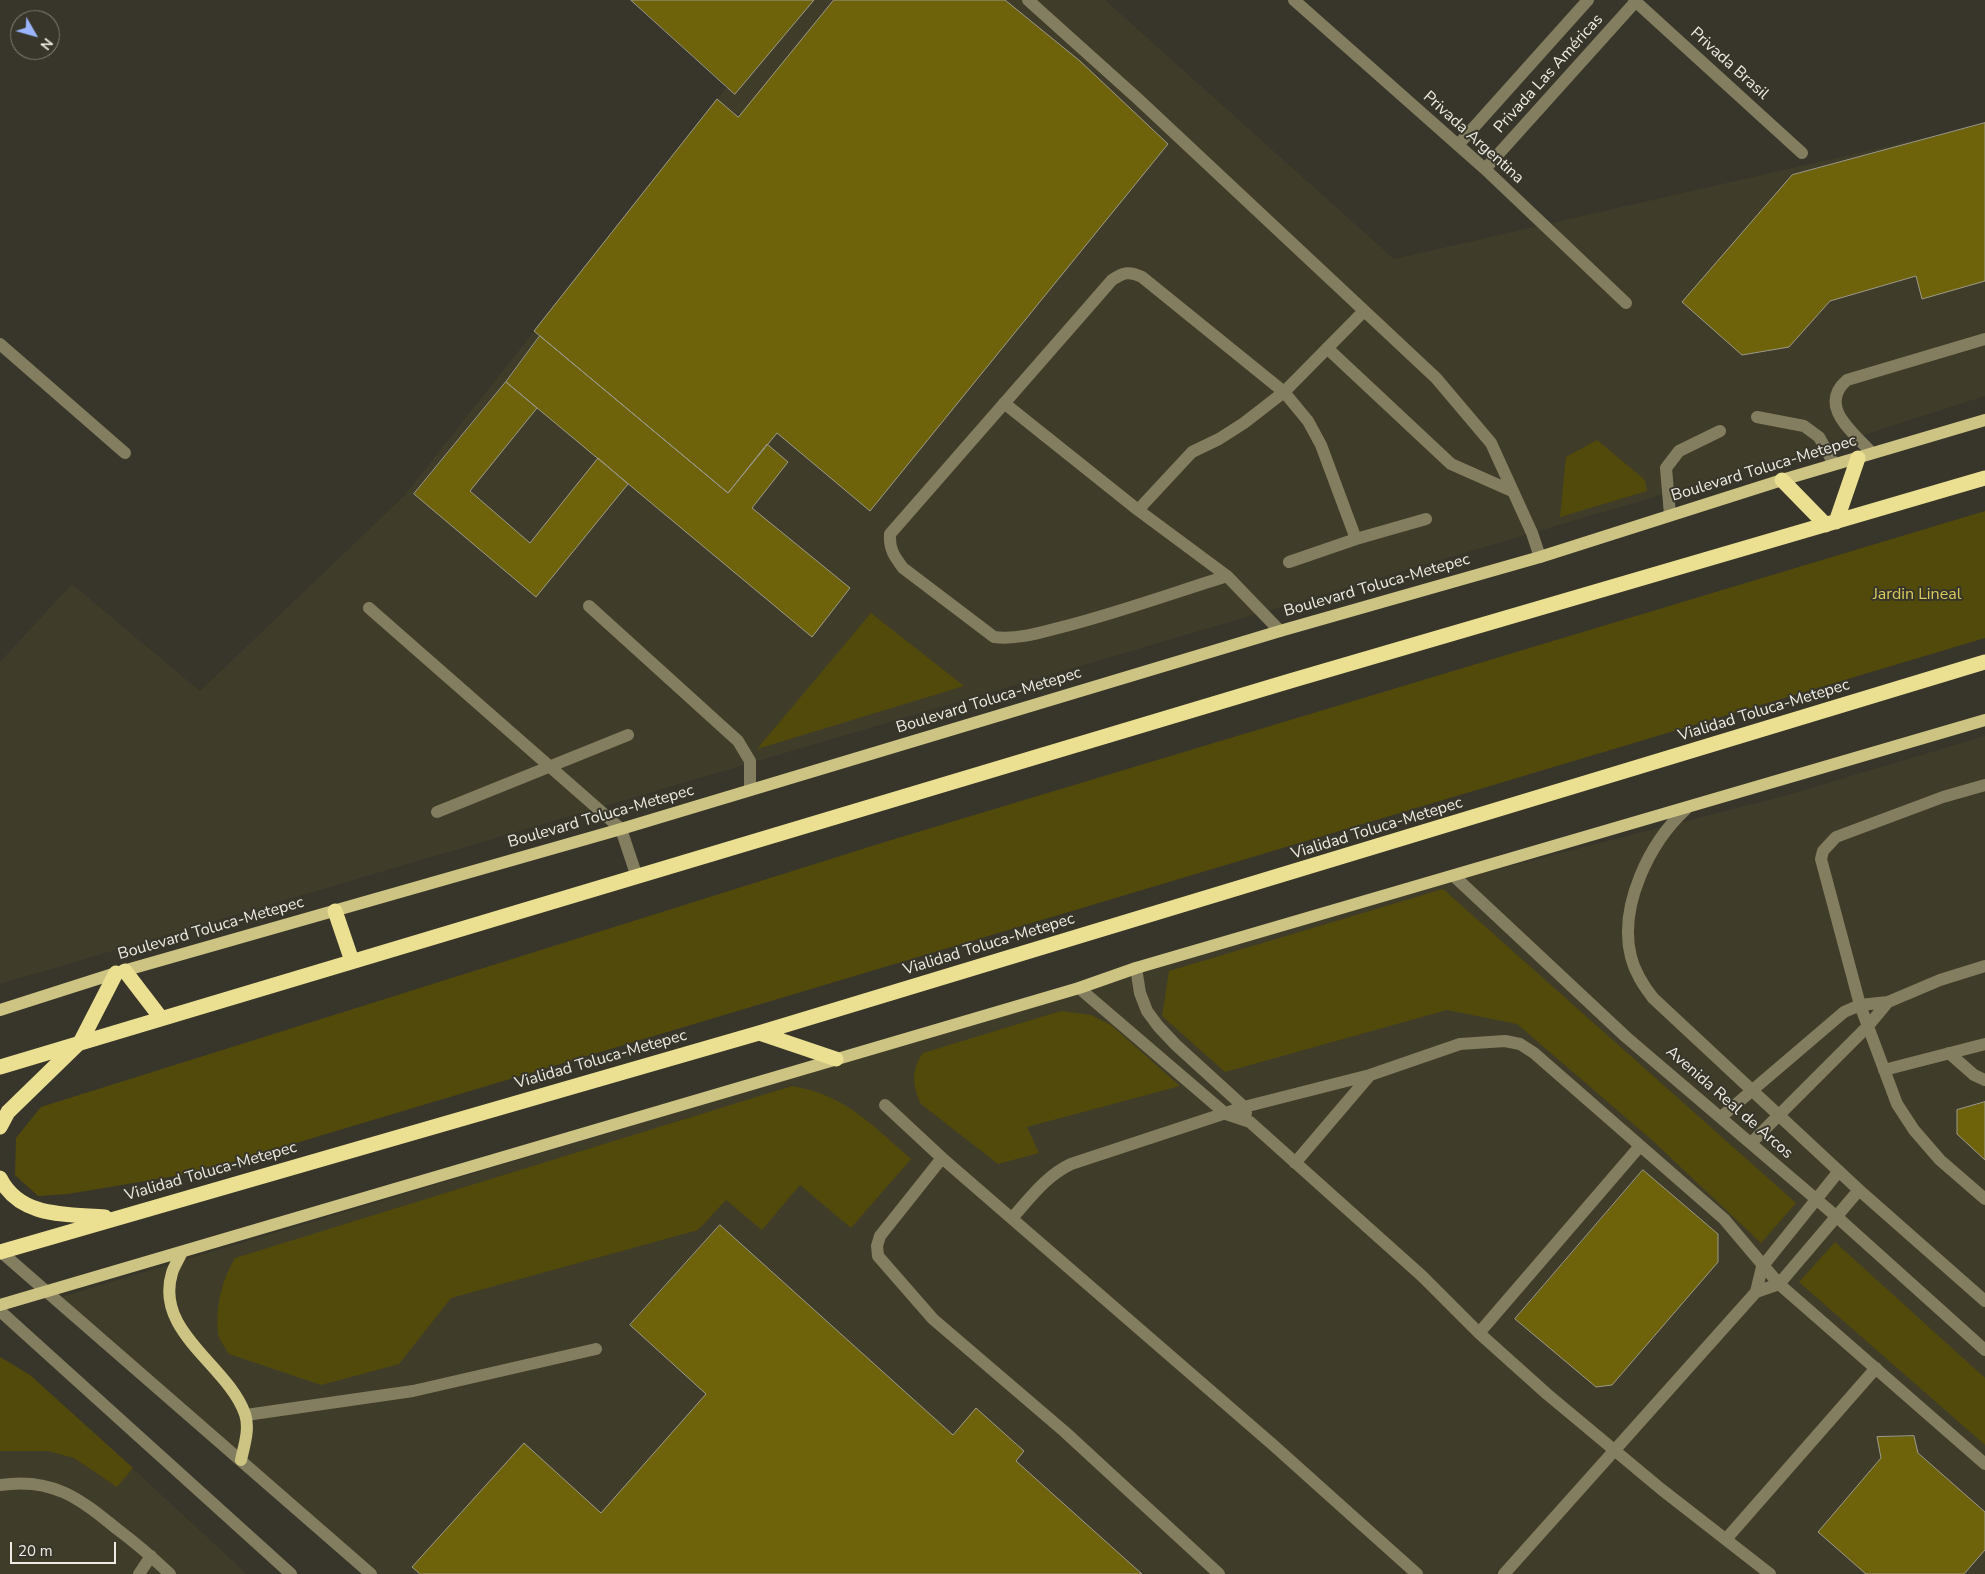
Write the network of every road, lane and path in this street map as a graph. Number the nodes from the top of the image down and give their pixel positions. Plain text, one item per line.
1 (1028, 0) edge
2 (1294, 0) edge
3 (1588, 0) edge
4 (1636, 1) edge
5 (1458, 145) junction
6 (1802, 153) dead end
7 (1485, 169) junction
8 (1626, 303) dead end
9 (1364, 311) junction
10 (1985, 339) edge
11 (0, 344) edge
12 (1327, 348) junction
13 (1284, 392) junction
14 (1004, 403) junction
15 (1757, 417) dead end
16 (1985, 420) edge
17 (1720, 431) dead end
18 (125, 453) dead end
19 (1865, 455) junction
20 (1834, 464) junction
21 (1985, 478) edge
22 (1782, 480) junction
23 (1512, 491) junction
24 (1138, 510) junction
25 (1670, 515) junction
26 (1426, 519) dead end
27 (1831, 523) junction
28 (1356, 539) junction
29 (1540, 557) junction
30 (1289, 562) dead end
31 (1227, 576) junction
32 (588, 606) dead end
33 (369, 608) dead end
34 (1280, 631) junction
35 (1985, 662) edge
36 (1985, 720) edge
37 (628, 736) dead end
38 (551, 767) junction
39 (1985, 785) edge
40 (750, 790) junction
41 (1686, 809) junction
42 (437, 812) dead end
43 (621, 829) junction
44 (1455, 876) junction
45 (637, 877) junction
46 (335, 911) junction
47 (352, 961) junction
48 (1985, 966) edge
49 (1136, 968) junction
50 (120, 972) junction
51 (1078, 988) junction
52 (1888, 1002) junction
53 (1860, 1005) junction
54 (0, 1010) edge
55 (160, 1018) junction
56 (1868, 1026) junction
57 (758, 1033) junction
58 (81, 1042) junction
59 (1985, 1044) edge
60 (1949, 1054) junction
61 (836, 1059) junction
62 (0, 1067) edge
63 (1884, 1070) junction
64 (1370, 1075) junction
65 (1985, 1080) edge
66 (1752, 1090) junction
67 (885, 1105) dead end
68 (1244, 1107) junction
69 (1226, 1114) junction
70 (1779, 1115) junction
71 (1721, 1117) junction
72 (1250, 1122) junction
73 (0, 1127) edge
74 (1750, 1142) junction
75 (1640, 1146) junction
76 (942, 1158) junction
77 (1295, 1163) junction
78 (1839, 1171) junction
79 (0, 1178) edge
80 (1859, 1190) junction
81 (1985, 1200) edge
82 (1816, 1201) junction
83 (116, 1217) junction
84 (1012, 1217) junction
85 (1837, 1217) junction
86 (0, 1252) edge
87 (182, 1252) junction
88 (1762, 1267) junction
89 (1779, 1284) junction
90 (45, 1292) junction
91 (1756, 1292) junction
92 (1985, 1301) edge
93 (0, 1306) edge
94 (0, 1312) edge
95 (1479, 1333) junction
96 (596, 1349) dead end
97 (1985, 1350) edge
98 (1876, 1368) junction
99 (246, 1415) junction
100 (1615, 1452) junction
101 (241, 1460) junction
102 (1985, 1464) edge
103 (0, 1485) edge
104 (1727, 1538) junction
105 (151, 1556) junction
106 (139, 1574) edge
107 (170, 1574) edge
108 (291, 1574) edge
109 (370, 1574) edge
110 (1219, 1574) edge
111 (1417, 1574) edge
112 (1504, 1574) edge
113 (1770, 1574) edge

1 - 9 street
2 - 5 street, Privada Argentina
3 - 5 street, Privada Las Américas
4 - 6 street, Privada Brasil
4 - 7 street, Privada Las Américas
5 - 7 street, Privada Argentina
7 - 8 street, Privada Argentina
9 - 12 street
9 - 23 street
10 - 19 street
11 - 18 street
12 - 13 street
12 - 23 street
13 - 14 street
13 - 24 street
13 - 28 street
14 - 24 street
14 - 31 street
15 - 20 street
16 - 19 main road, Boulevard Toluca-Metepec
17 - 25 street
19 - 20 main road, Boulevard Toluca-Metepec
19 - 27 highway
20 - 22 main road, Boulevard Toluca-Metepec
21 - 27 highway
22 - 25 main road, Boulevard Toluca-Metepec
22 - 27 highway
23 - 29 street
24 - 31 street
25 - 29 main road, Boulevard Toluca-Metepec
26 - 28 street
27 - 45 highway
28 - 30 street
29 - 34 main road, Boulevard Toluca-Metepec
31 - 34 street
32 - 40 street
33 - 38 street
34 - 40 main road, Boulevard Toluca-Metepec
35 - 57 highway, Vialidad Toluca-Metepec
36 - 41 main road
37 - 38 street
38 - 42 street
38 - 43 street
39 - 53 street
40 - 43 main road, Boulevard Toluca-Metepec
41 - 44 main road
41 - 66 street, Avenida Real de Arcos
43 - 45 street
43 - 46 main road, Boulevard Toluca-Metepec
44 - 49 main road
44 - 71 street, Avenida Real de Arcos
45 - 47 highway
46 - 47 highway
46 - 50 main road, Boulevard Toluca-Metepec
47 - 55 highway
48 - 52 street
49 - 51 main road
49 - 68 street
50 - 54 main road, Boulevard Toluca-Metepec
50 - 55 highway
50 - 58 highway
51 - 61 main road
51 - 69 street
52 - 53 street
52 - 56 street
53 - 56 street
53 - 66 street
55 - 58 highway
56 - 63 street
56 - 70 street
57 - 61 highway
57 - 83 highway, Vialidad Toluca-Metepec
58 - 62 highway
58 - 73 highway
59 - 60 street
60 - 63 street
60 - 65 street
61 - 87 main road
63 - 81 street
64 - 68 street
64 - 75 street
64 - 77 street
66 - 70 street, Avenida Real de Arcos
66 - 71 street
67 - 76 street
68 - 69 street
68 - 72 street
69 - 72 street
69 - 84 street
70 - 74 street
70 - 78 street, Avenida Real de Arcos
71 - 74 street, Avenida Real de Arcos
72 - 77 street
74 - 82 street, Avenida Real de Arcos
75 - 88 street
75 - 95 street
76 - 84 street
76 - 110 street
77 - 95 street
78 - 80 street, Avenida Real de Arcos
78 - 82 street
79 - 83 highway
80 - 85 street
80 - 92 street, Avenida Real de Arcos
82 - 85 street, Avenida Real de Arcos
82 - 88 street
83 - 86 highway, Vialidad Toluca-Metepec
84 - 111 street
85 - 89 street
85 - 97 street, Avenida Real de Arcos
86 - 90 street
87 - 90 main road
87 - 99 main road
88 - 89 street
88 - 91 street
89 - 91 street
89 - 98 street
90 - 93 main road
90 - 101 street
91 - 100 street
94 - 108 street
95 - 100 street
96 - 99 street
98 - 102 street
98 - 104 street
99 - 101 main road
100 - 104 street
100 - 112 street
101 - 109 street
103 - 105 street
104 - 113 street
105 - 106 street
105 - 107 street

